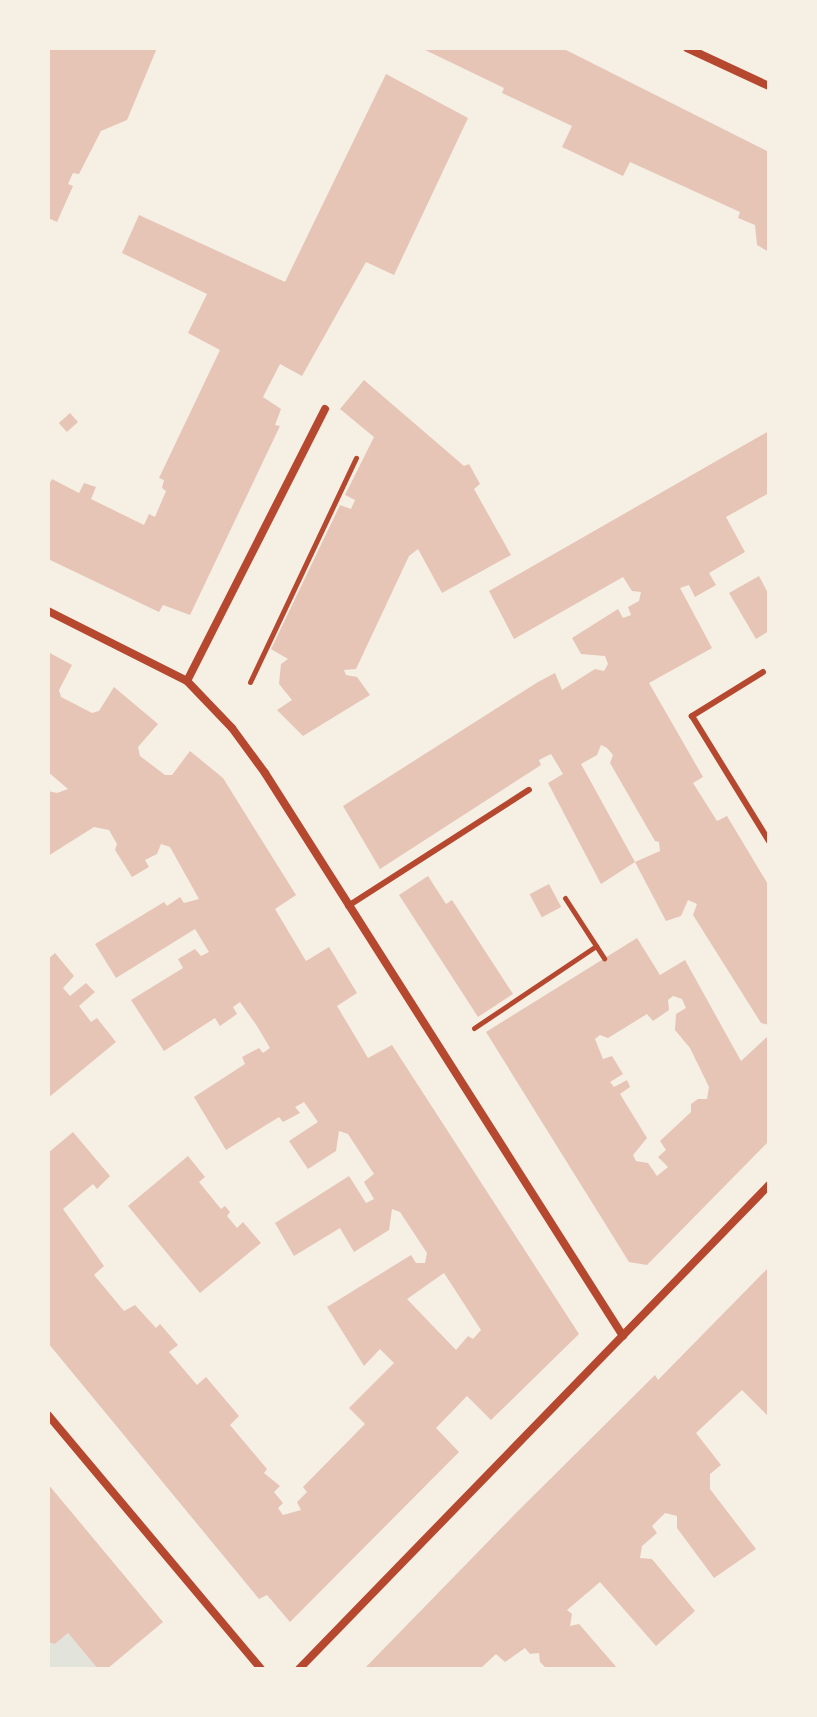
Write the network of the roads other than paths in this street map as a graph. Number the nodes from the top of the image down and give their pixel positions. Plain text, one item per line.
1 (687, 48) edge
2 (769, 86) edge
3 (325, 409) dead end
4 (48, 611) edge
5 (763, 672) dead end
6 (187, 681) junction
7 (529, 790) dead end
8 (769, 841) edge
9 (348, 906) junction
10 (769, 1185) edge
11 (761, 1193) junction
12 (769, 1201) edge
13 (623, 1336) junction
14 (48, 1415) edge
15 (261, 1669) edge
16 (299, 1669) edge

1 - 2 street
3 - 6 street
4 - 6 street
5 - 8 lane
6 - 9 street
7 - 9 lane
9 - 13 street
10 - 11 street
11 - 12 lane
11 - 13 street
13 - 16 street
14 - 15 street

